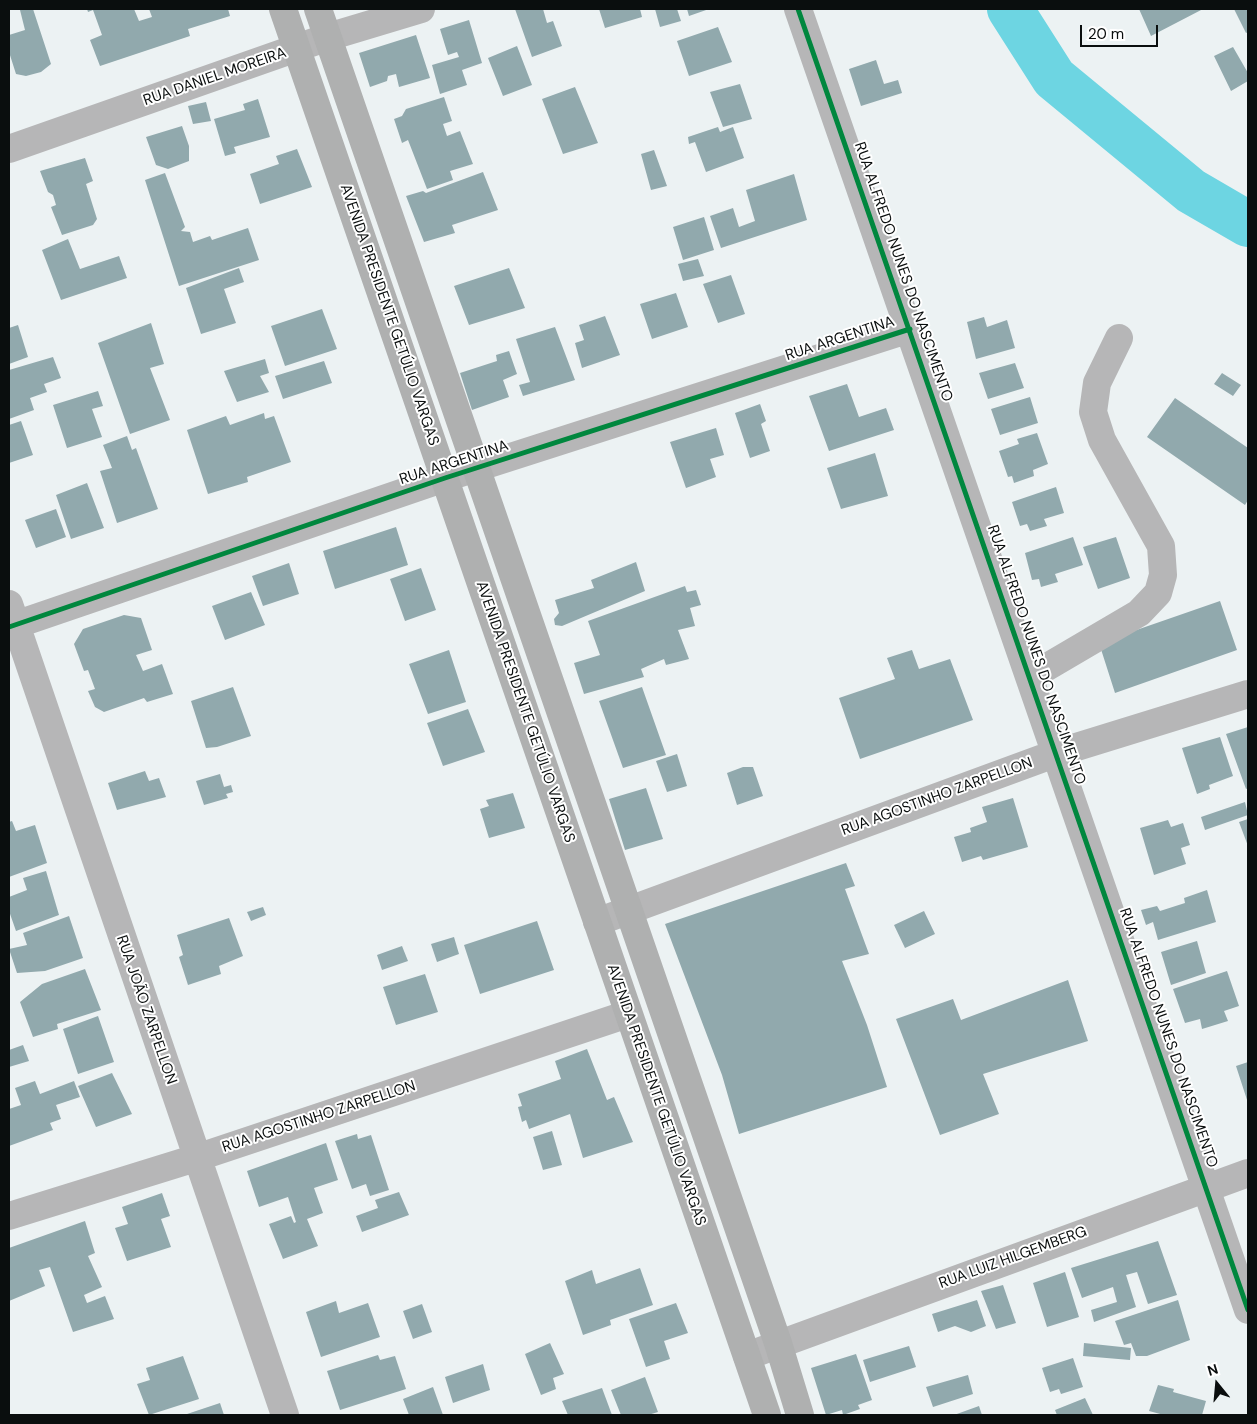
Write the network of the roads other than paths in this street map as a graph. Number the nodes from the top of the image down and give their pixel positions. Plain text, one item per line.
1 (283, 9) edge
2 (318, 9) edge
3 (422, 9) edge
4 (798, 9) edge
5 (328, 37) junction
6 (297, 48) junction
7 (9, 150) edge
8 (910, 329) junction
9 (1119, 338) dead end
10 (476, 469) junction
11 (445, 478) junction
12 (11, 619) edge
13 (1030, 677) junction
14 (1248, 694) edge
15 (1057, 753) junction
16 (628, 911) junction
17 (597, 922) junction
18 (628, 1014) junction
19 (196, 1158) junction
20 (1248, 1174) edge
21 (1206, 1189) junction
22 (9, 1216) edge
23 (1248, 1310) edge
24 (778, 1344) junction
25 (747, 1356) junction
26 (285, 1415) edge
27 (767, 1415) edge
28 (800, 1415) edge

1 - 6 main road, AVENIDA PRESIDENTE GETÚLIO VARGAS
2 - 5 main road
3 - 5 street, RUA DANIEL MOREIRA
4 - 8 street, RUA ALFREDO NUNES DO NASCIMENTO
5 - 6 street, RUA DANIEL MOREIRA
5 - 10 main road
6 - 7 street, RUA DANIEL MOREIRA
6 - 11 main road, AVENIDA PRESIDENTE GETÚLIO VARGAS
8 - 10 street, RUA ARGENTINA
8 - 13 street, RUA ALFREDO NUNES DO NASCIMENTO
9 - 13 street
10 - 11 street, RUA ARGENTINA
10 - 16 main road
11 - 12 street, RUA ARGENTINA
11 - 17 main road, AVENIDA PRESIDENTE GETÚLIO VARGAS
12 - 19 street, RUA JOÃO ZARPELLON
13 - 15 street, RUA ALFREDO NUNES DO NASCIMENTO
14 - 15 street, RUA AGOSTINHO ZARPELLON
15 - 16 street, RUA AGOSTINHO ZARPELLON
15 - 21 street, RUA ALFREDO NUNES DO NASCIMENTO
16 - 17 street, RUA AGOSTINHO ZARPELLON
16 - 24 main road
17 - 18 main road, AVENIDA PRESIDENTE GETÚLIO VARGAS
18 - 19 street, RUA AGOSTINHO ZARPELLON
18 - 25 main road, AVENIDA PRESIDENTE GETÚLIO VARGAS
19 - 22 street, RUA AGOSTINHO ZARPELLON
19 - 26 street, RUA JOÃO ZARPELLON
20 - 21 street, RUA LUIZ HILGEMBERG
21 - 23 street, RUA ALFREDO NUNES DO NASCIMENTO
21 - 24 street, RUA LUIZ HILGEMBERG
24 - 25 street, RUA LUIZ HILGEMBERG
24 - 28 main road
25 - 27 main road, AVENIDA PRESIDENTE GETÚLIO VARGAS

